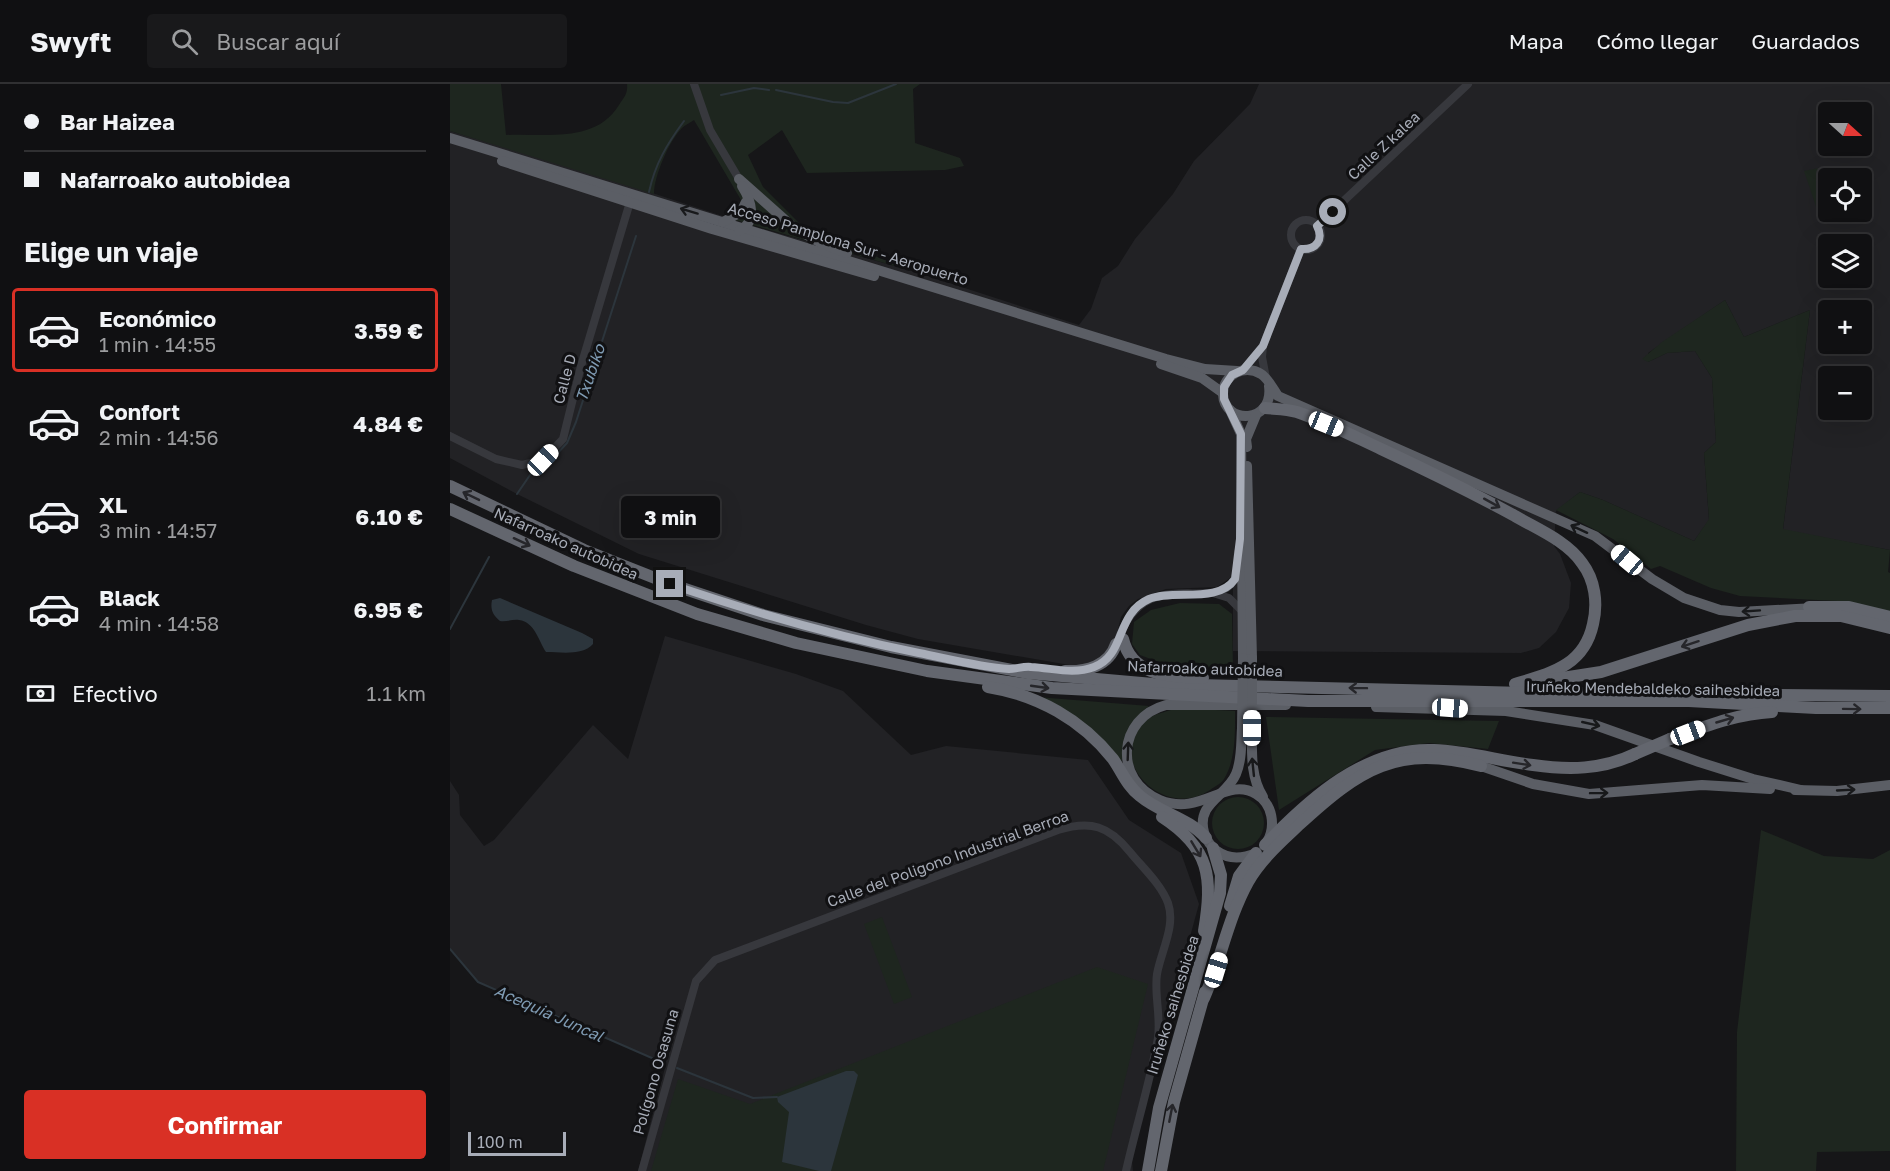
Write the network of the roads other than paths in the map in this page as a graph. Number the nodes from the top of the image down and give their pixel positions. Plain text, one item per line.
1 (694, 84) edge
2 (1468, 84) edge
3 (450, 138) edge
4 (450, 145) edge
5 (741, 184) junction
6 (630, 202) junction
7 (746, 202) junction
8 (723, 222) junction
9 (1317, 226) junction
10 (744, 228) junction
11 (712, 229) junction
12 (1301, 249) junction
13 (783, 251) junction
14 (910, 279) junction
15 (1263, 346) junction
16 (1240, 371) junction
17 (1268, 382) junction
18 (1223, 393) junction
19 (1230, 409) junction
20 (1261, 411) junction
21 (450, 436) edge
22 (450, 486) edge
23 (450, 509) edge
24 (1240, 539) junction
25 (1208, 593) junction
26 (1809, 607) junction
27 (1243, 612) junction
28 (697, 614) junction
29 (1890, 617) edge
30 (1890, 622) edge
31 (1890, 628) edge
32 (1118, 644) junction
33 (1247, 658) junction
34 (1010, 669) junction
35 (1515, 684) junction
36 (1260, 687) junction
37 (1416, 695) junction
38 (1890, 696) edge
39 (1450, 708) junction
40 (1816, 708) junction
41 (1890, 708) edge
42 (1247, 728) junction
43 (1101, 747) junction
44 (1481, 762) junction
45 (1890, 785) edge
46 (1802, 790) junction
47 (1216, 796) junction
48 (1266, 803) junction
49 (1209, 843) junction
50 (1261, 849) junction
51 (696, 981) joint
52 (1204, 998) junction
53 (1182, 1027) junction
54 (1172, 1058) junction
55 (642, 1171) edge
56 (1126, 1171) edge
57 (1142, 1171) edge
58 (1148, 1171) edge
59 (1161, 1171) edge

1 - 5 street
2 - 9 street, Calle Z kalea
8 -> 3 highway, Acceso Pamplona Sur - Aeropuerto
4 - 6 highway, Acceso Pamplona Sur - Aeropuerto
5 - 7 highway
5 - 10 highway
5 - 14 highway
6 - 11 highway, Acceso Pamplona Sur - Aeropuerto
6 - 21 street, Calle D
7 - 8 highway
7 - 10 highway
8 - 10 highway, Acceso Pamplona Sur - Aeropuerto
9 - 12 street
9 - 12 street
10 - 11 highway
10 - 13 highway
10 - 14 highway, Acceso Pamplona Sur - Aeropuerto
11 - 13 highway, Acceso Pamplona Sur - Aeropuerto
12 - 15 street
13 - 18 highway, Acceso Pamplona Sur - Aeropuerto
14 - 16 highway, Acceso Pamplona Sur - Aeropuerto
15 - 16 street
15 - 17 street
16 - 17 highway
16 - 18 highway
17 - 20 highway
26 -> 17 highway
18 - 19 highway
19 - 20 highway
19 - 24 highway
20 - 33 highway
20 -> 35 highway
34 -> 22 highway, Nafarroako autobidea
23 -> 28 highway, Nafarroako autobidea
24 - 25 street
24 - 27 highway
25 - 27 street
25 - 32 street
26 - 29 highway
26 - 30 highway
27 - 33 highway
28 -> 37 highway, Nafarroako autobidea
28 - 43 highway
31 -> 35 highway
32 - 34 highway
32 - 36 highway
33 - 42 highway, bridge
34 - 36 highway, Nafarroako autobidea
35 - 37 highway
37 -> 36 highway, Nafarroako autobidea
37 - 38 highway, Iruñeko Mendebaldeko saihesbidea
37 - 39 highway
37 - 40 highway, Iruñeko Mendebaldeko saihesbidea
39 -> 46 highway
47 -> 39 highway
40 -> 41 highway, Iruñeko Mendebaldeko saihesbidea
44 -> 40 highway, bridge
42 - 47 highway
48 -> 42 highway
43 - 49 highway
43 -> 53 highway
44 -> 46 highway
44 - 50 highway, Iruñeko saihesbidea
44 - 52 highway
46 -> 45 highway
47 - 48 highway
47 - 49 highway
48 - 50 highway
49 - 50 highway
49 - 53 highway, Iruñeko saihesbidea
50 - 52 highway, Iruñeko saihesbidea
51 - 55 street, Polígono Osasuna
51 - 56 street, Calle del Poligono Industrial Berroa
59 -> 52 highway, Iruñeko saihesbidea
53 - 54 highway, Iruñeko saihesbidea
54 - 57 highway
54 - 58 highway, Iruñeko saihesbidea

